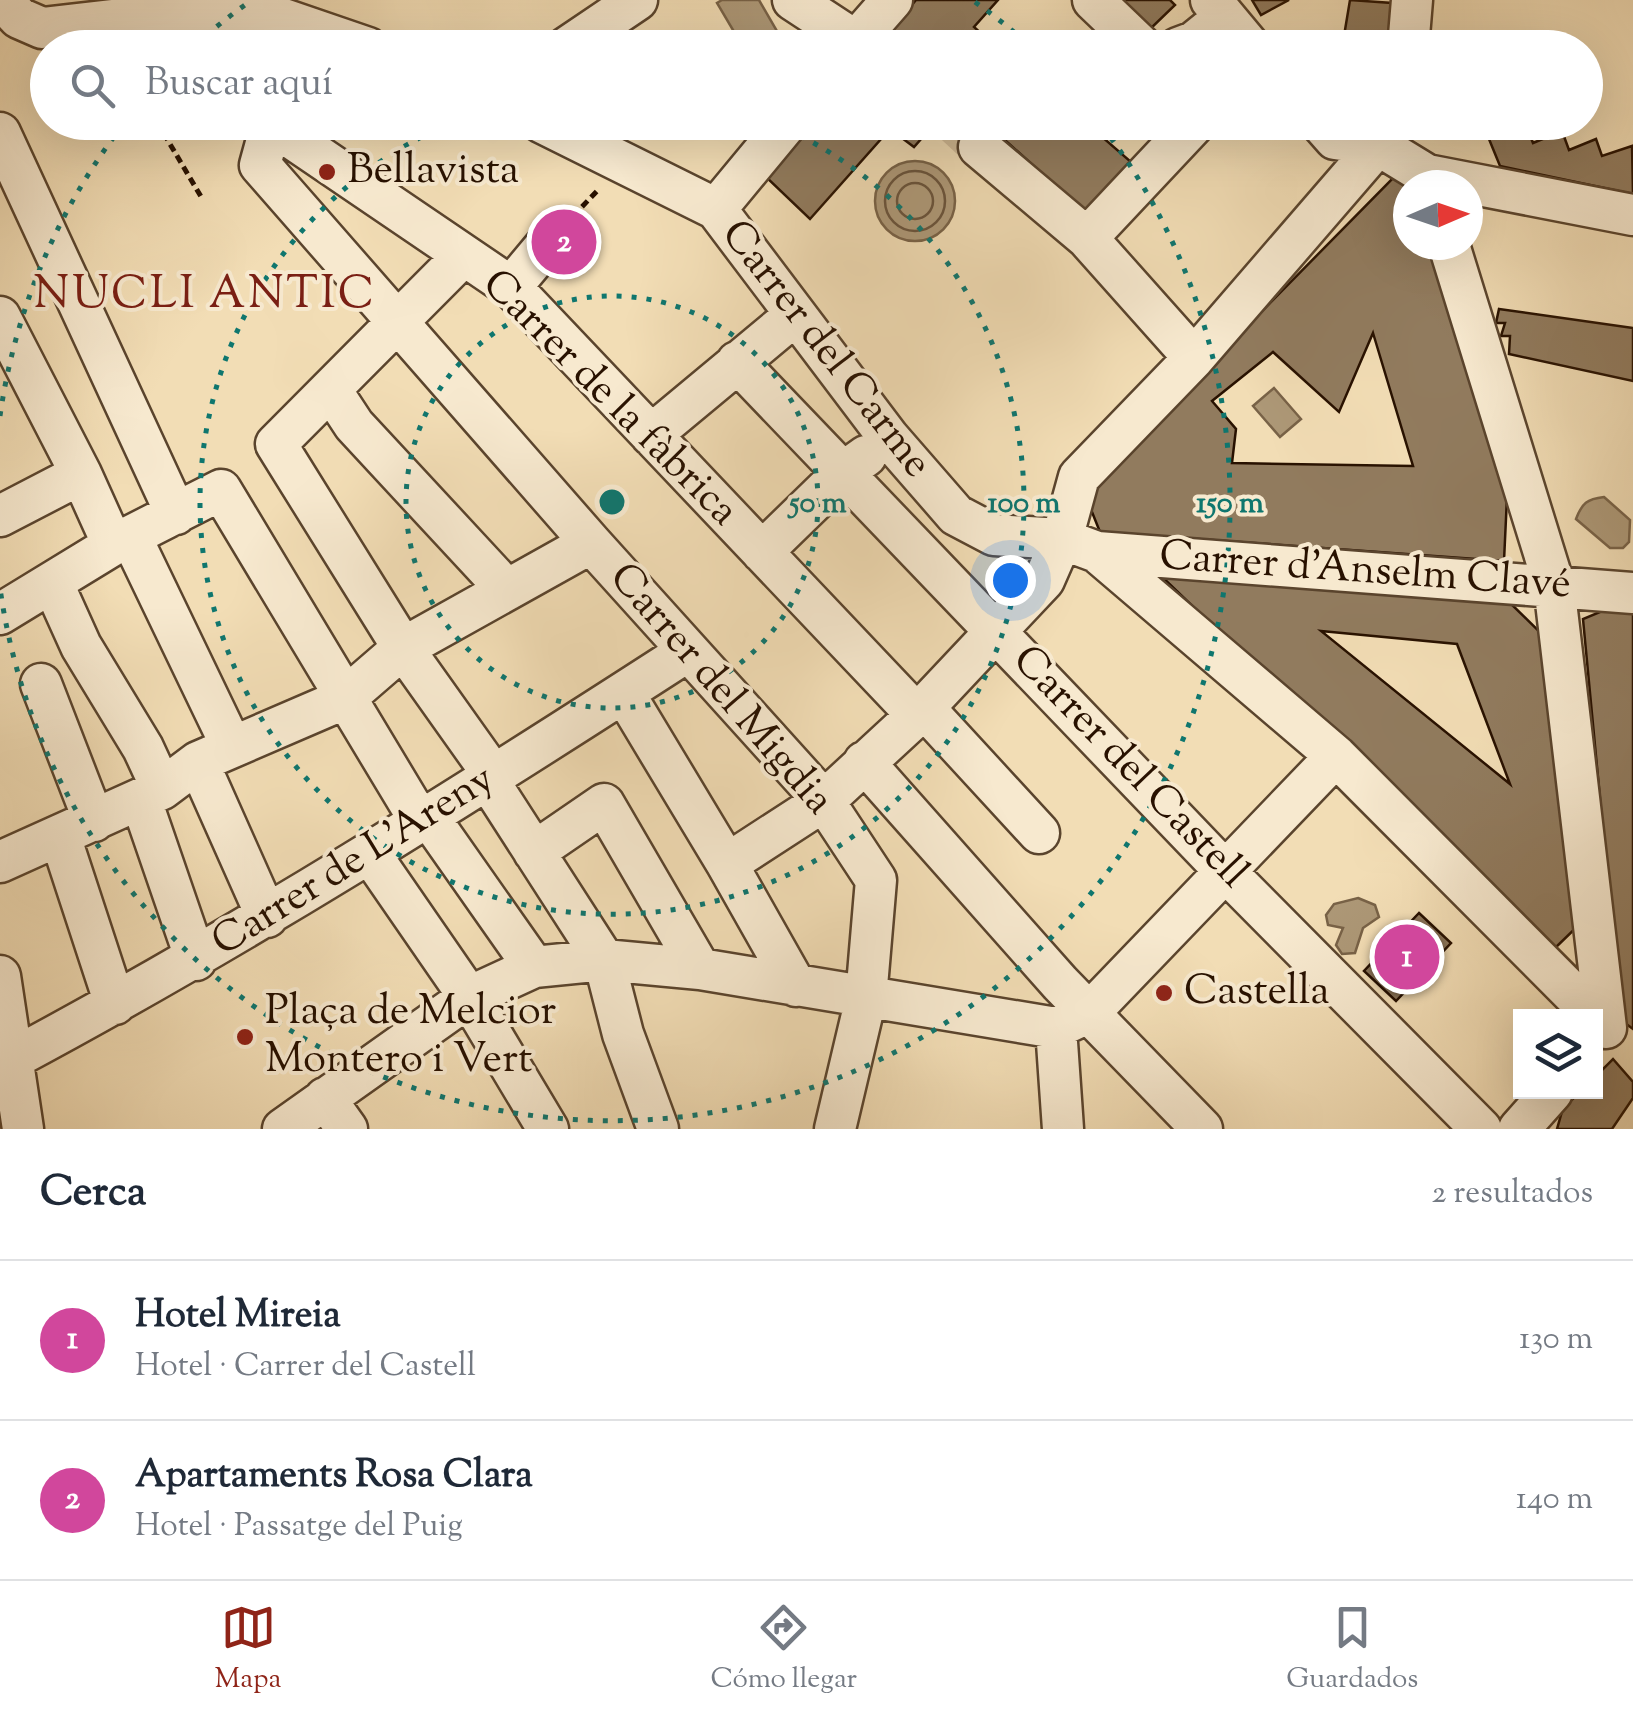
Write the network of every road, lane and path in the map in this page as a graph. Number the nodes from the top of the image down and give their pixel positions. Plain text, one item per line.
1 (637, 0) edge
2 (794, 0) edge
3 (892, 0) edge
4 (1093, 0) edge
5 (1412, 0) edge
6 (198, 5) edge
7 (268, 5) edge
8 (16, 19) edge
9 (132, 21) edge
10 (326, 30) edge
11 (593, 30) edge
12 (836, 30) edge
13 (867, 30) edge
14 (1124, 30) edge
15 (1410, 30) edge
16 (0, 133) edge
17 (168, 140) edge
18 (265, 140) edge
19 (293, 140) edge
20 (577, 140) edge
21 (773, 140) edge
22 (1179, 140) edge
23 (1377, 140) edge
24 (1388, 140) edge
25 (979, 146) tunnel mouth
26 (623, 164) junction
27 (1419, 170) edge
28 (1483, 189) edge
29 (203, 200) dead end
30 (716, 209) junction
31 (1633, 215) edge
32 (552, 238) joint
33 (1087, 238) junction
34 (463, 256) junction
35 (1454, 260) edge
36 (510, 288) junction
37 (794, 316) junction
38 (0, 317) edge
39 (398, 322) junction
40 (1194, 358) junction
41 (738, 362) junction
42 (331, 390) junction
43 (651, 435) junction
44 (889, 438) junction
45 (845, 471) junction
46 (82, 474) junction
47 (176, 514) junction
48 (0, 516) edge
49 (994, 535) joint
50 (122, 541) junction
51 (591, 543) junction
52 (1080, 545) junction
53 (762, 552) junction
54 (53, 584) junction
55 (1554, 585) junction
56 (507, 590) junction
57 (1633, 593) edge
58 (0, 614) edge
59 (997, 630) junction
60 (403, 648) junction
61 (688, 651) junction
62 (41, 684) dead end
63 (624, 693) junction
64 (344, 699) junction
65 (920, 711) junction
66 (215, 754) junction
67 (1336, 756) junction
68 (864, 762) junction
69 (491, 778) junction
70 (152, 794) junction
71 (824, 801) junction
72 (424, 819) junction
73 (77, 829) junction
74 (1039, 833) dead end
75 (534, 852) junction
76 (371, 855) junction
77 (0, 862) edge
78 (728, 864) junction
79 (1224, 870) junction
80 (267, 917) junction
81 (196, 960) junction
82 (604, 960) junction
83 (534, 968) junction
84 (700, 969) junction
85 (0, 976) edge
86 (796, 986) junction
87 (470, 997) junction
88 (866, 998) junction
89 (115, 1004) junction
90 (1068, 1016) junction
91 (2, 1020) edge
92 (1605, 1031) edge
93 (12, 1059) junction
94 (1546, 1099) edge
95 (14, 1114) edge
96 (336, 1114) edge
97 (283, 1129) edge
98 (548, 1129) edge
99 (658, 1129) edge
100 (836, 1129) edge
101 (1064, 1129) edge
102 (1202, 1129) edge
103 (1481, 1129) edge
104 (1519, 1129) edge

1 - 11 street
2 - 12 street
3 - 13 street
4 - 14 street
5 - 15 street
6 - 7 street
6 - 9 street
7 - 10 street
8 - 9 street
16 - 47 street
17 - 29 path
18 - 39 street, Carrer del Migdia
19 - 34 street, Carrer de la fàbrica
20 - 26 street, Carrer del Carme
21 - 30 street
22 - 33 street
23 - 40 street
24 - 27 street
25 - 33 street
26 - 30 street, Carrer del Carme
26 - 32 path
28 - 31 street
30 - 37 street, Carrer del Carme
32 - 36 street
33 - 40 street
34 - 36 street, Carrer de la fàbrica
34 - 39 street
35 - 55 street
36 - 43 street, Carrer de la fàbrica
37 - 41 street
37 - 44 street, Carrer del Carme
38 - 46 street
39 - 42 street
39 - 51 street, Carrer del Migdia
40 - 52 street
41 - 43 street
41 - 45 street, Carrer del Castell
42 - 56 street
42 - 60 street
43 - 53 street, Carrer de la fàbrica
44 - 45 street
44 - 49 street, Carrer del Carme
45 - 53 street
45 - 59 street, Carrer del Castell
46 - 48 street
46 - 50 street
47 - 50 street
47 - 64 street
49 - 52 street, Carrer d'Anselm Clavé
50 - 54 street
50 - 66 street
51 - 56 street
51 - 61 street, Carrer del Migdia
52 - 55 street, Carrer d'Anselm Clavé
52 - 59 street
52 - 67 street
53 - 65 street, Carrer de la fàbrica
54 - 58 street
54 - 70 street
55 - 57 street, Carrer d'Anselm Clavé
55 - 92 street
56 - 60 street
59 - 65 street
59 - 79 street, Carrer del Castell
60 - 64 street
60 - 69 street
61 - 63 street, Carrer de L'Areny
61 - 71 street, Carrer del Migdia
62 - 73 street
63 - 69 street, Carrer de L'Areny
63 - 78 street
64 - 66 street
64 - 72 street
65 - 68 street
65 - 74 street, Carrer de la fàbrica
66 - 70 street
66 - 80 street
67 - 79 street
67 - 92 street
68 - 71 street
68 - 90 street
69 - 72 street, Carrer de L'Areny
69 - 75 street
70 - 73 street
70 - 81 street
71 - 78 street
71 - 88 street, Carrer del Migdia
72 - 76 street, Carrer de L'Areny
72 - 83 street
73 - 77 street
73 - 89 street
75 - 82 street
75 - 84 street
76 - 80 street, Carrer de L'Areny
76 - 87 street
78 - 86 street
79 - 90 street
79 - 103 street, Carrer del Castell
80 - 81 street, Carrer de L'Areny
81 - 89 street, Carrer de L'Areny
82 - 83 street
82 - 84 street
82 - 99 street
83 - 87 street
84 - 86 street
85 - 91 street
86 - 88 street
87 - 96 street
87 - 98 street
88 - 90 street
88 - 100 street, Carrer del Migdia
89 - 93 street, Carrer de L'Areny
90 - 101 street
90 - 102 street
91 - 93 street
93 - 95 street
94 - 104 street
96 - 97 street

